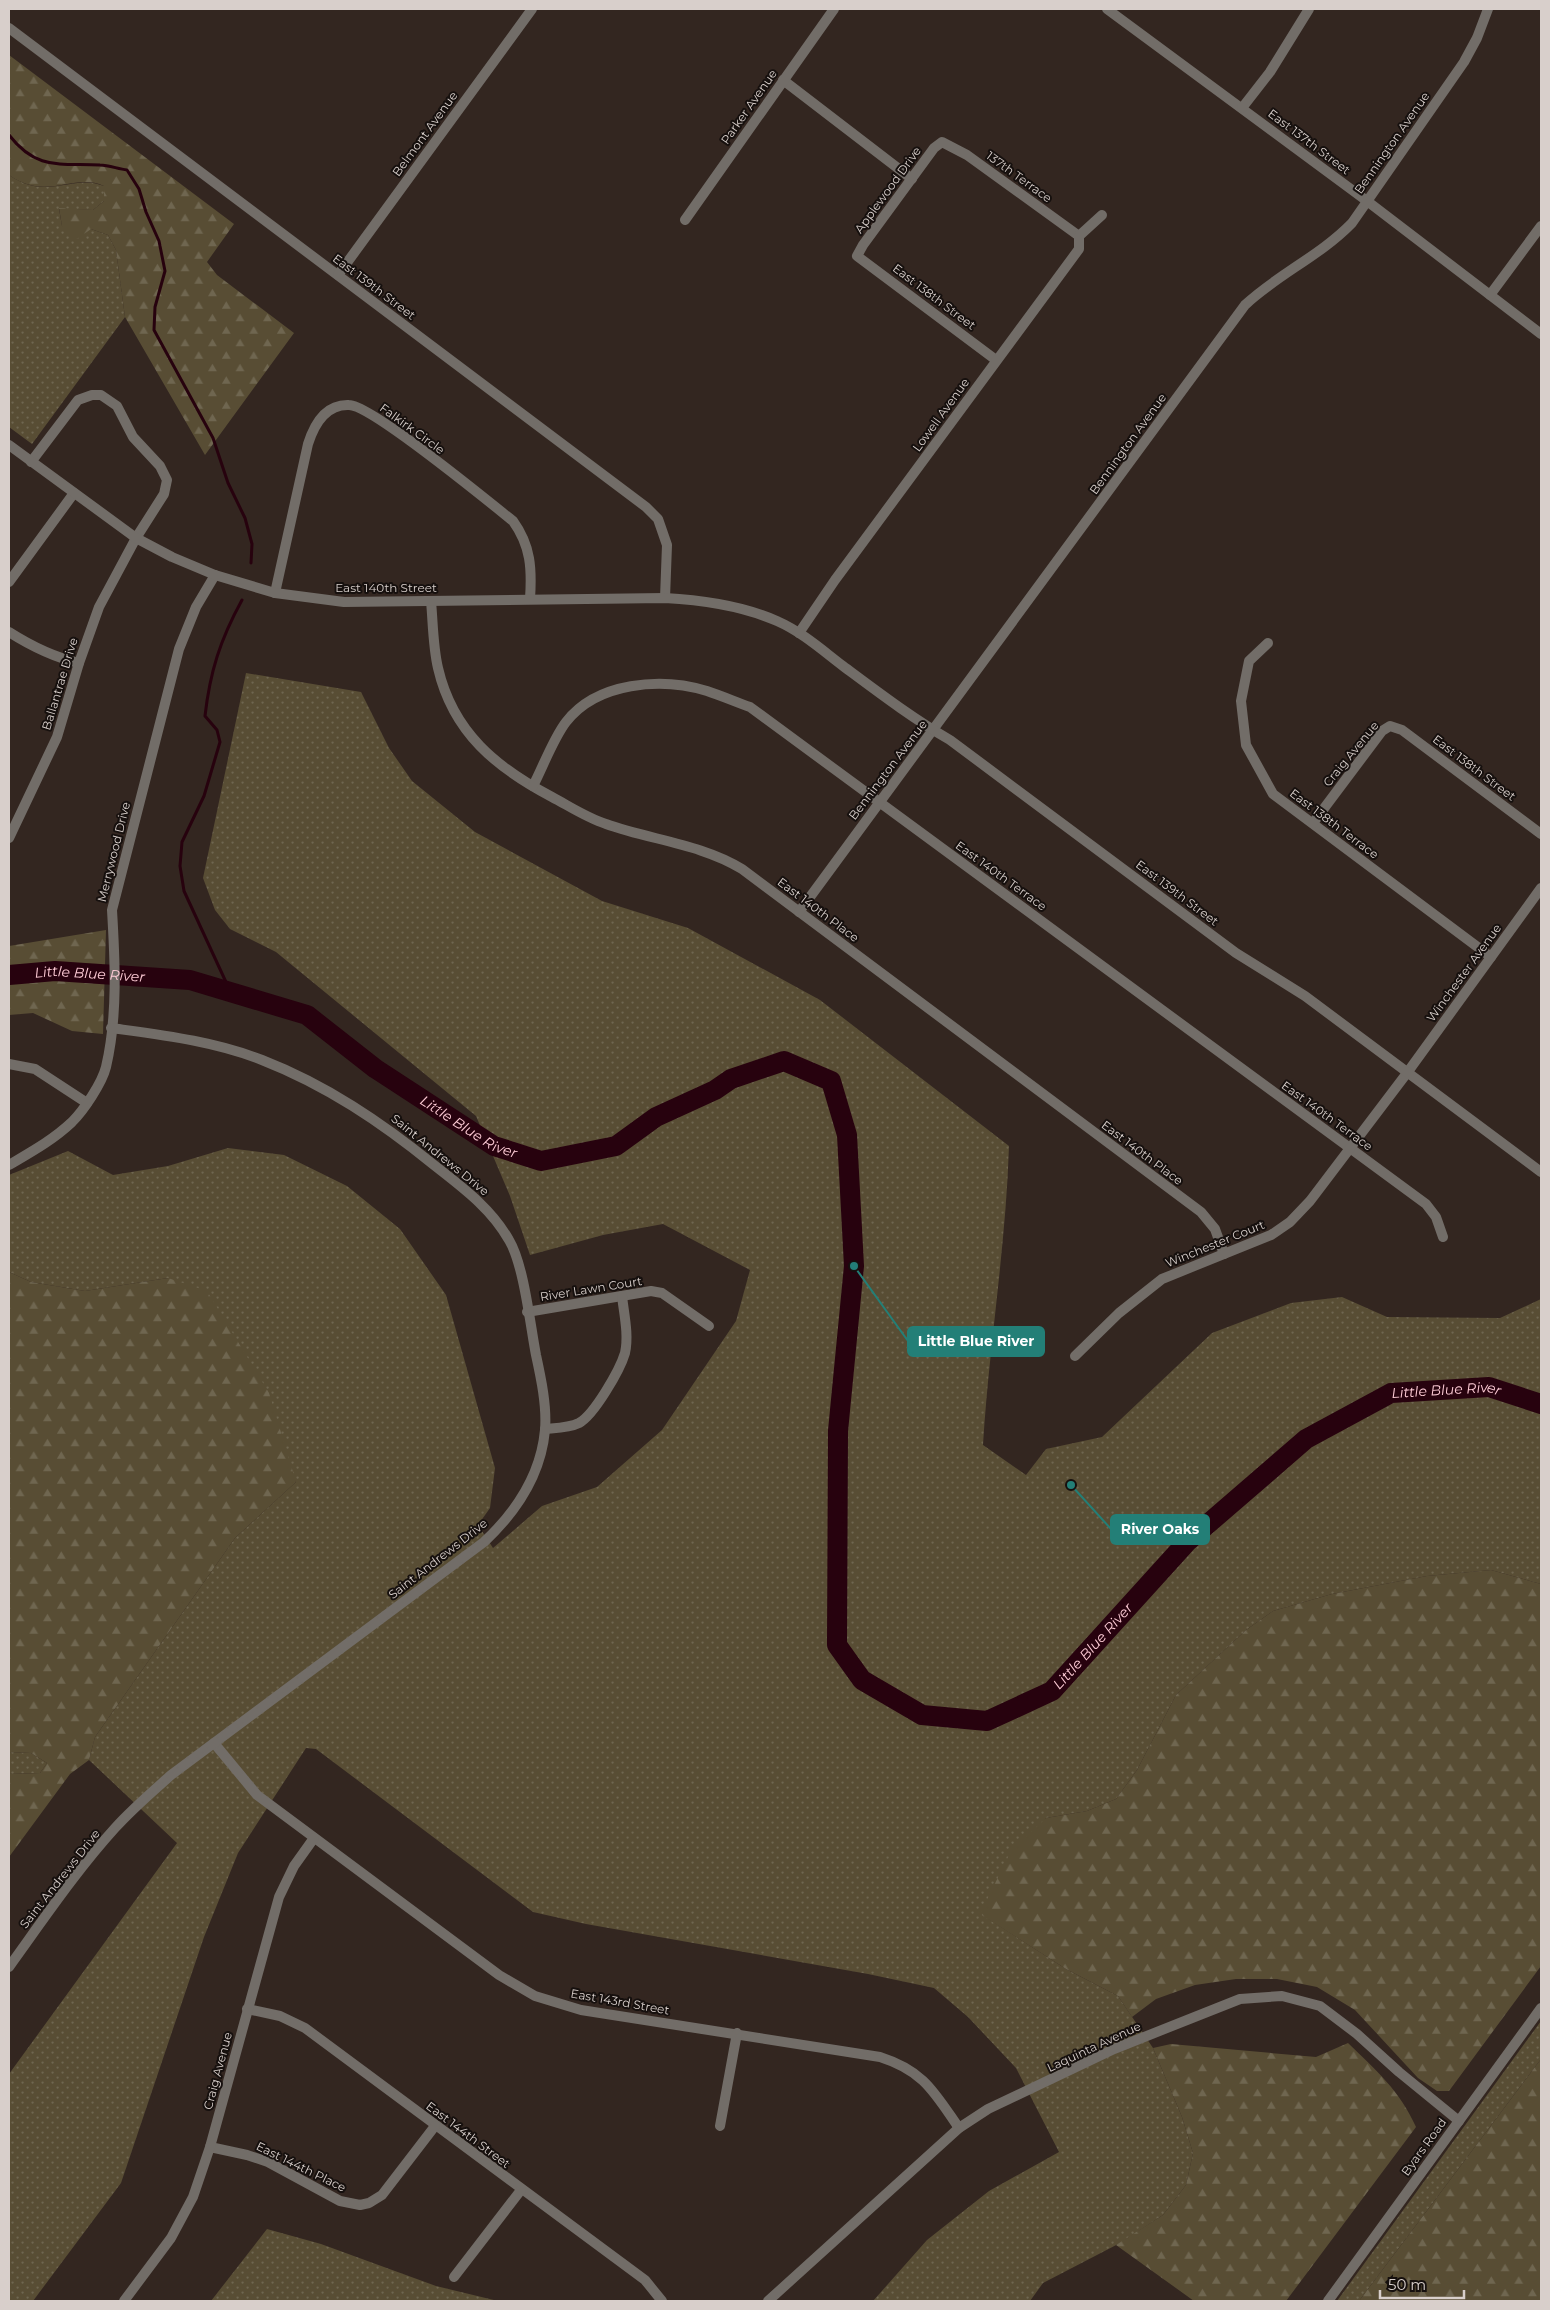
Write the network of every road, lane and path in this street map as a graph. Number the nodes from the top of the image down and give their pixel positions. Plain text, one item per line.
1 (532, 9) edge
2 (834, 9) edge
3 (1107, 9) edge
4 (1310, 9) edge
5 (1488, 9) edge
6 (1121, 13) edge
7 (9, 28) edge
8 (784, 80) junction
9 (1242, 108) junction
10 (942, 142) joint
11 (912, 179) junction
12 (1367, 201) junction
13 (1102, 215) dead end
14 (685, 220) dead end
15 (1541, 226) edge
16 (1079, 236) junction
17 (857, 256) joint
18 (338, 275) junction
19 (1490, 295) junction
20 (1541, 334) edge
21 (996, 360) junction
22 (9, 446) edge
23 (31, 462) junction
24 (74, 493) junction
25 (136, 538) junction
26 (215, 576) junction
27 (9, 582) edge
28 (275, 593) junction
29 (666, 598) junction
30 (530, 599) junction
31 (431, 601) junction
32 (9, 632) edge
33 (799, 633) junction
34 (1268, 643) dead end
35 (78, 663) junction
36 (1390, 726) joint
37 (933, 730) junction
38 (533, 786) junction
39 (880, 802) junction
40 (1313, 823) junction
41 (1541, 834) edge
42 (9, 838) edge
43 (1541, 888) edge
44 (799, 912) junction
45 (1490, 957) junction
46 (112, 1028) junction
47 (9, 1064) edge
48 (1407, 1074) junction
49 (87, 1103) junction
50 (1350, 1149) junction
51 (9, 1165) edge
52 (1541, 1172) edge
53 (1443, 1237) dead end
54 (1224, 1254) junction
55 (622, 1296) junction
56 (527, 1312) junction
57 (709, 1326) dead end
58 (1075, 1356) dead end
59 (545, 1430) junction
60 (214, 1743) junction
61 (314, 1838) junction
62 (9, 1967) edge
63 (1541, 2008) edge
64 (247, 2009) junction
65 (737, 2033) junction
66 (1459, 2121) junction
67 (435, 2126) junction
68 (720, 2126) dead end
69 (959, 2128) junction
70 (210, 2147) junction
71 (521, 2190) junction
72 (454, 2277) dead end
73 (124, 2301) edge
74 (662, 2301) edge
75 (768, 2301) edge
76 (1328, 2301) edge

1 - 18 street, Belmont Avenue
2 - 8 street, Parker Avenue
3 - 6 street, East 137th Street
4 - 9 street
5 - 12 street, Bennington Avenue
6 - 9 street, East 137th Street
7 - 18 street, East 139th Street
8 - 11 street
8 - 14 street, Parker Avenue
9 - 12 street, East 137th Street
10 - 11 street, Applewood Drive
10 - 16 street, 137th Terrace
11 - 17 street, Applewood Drive
12 - 19 street, East 137th Street
12 - 37 street, Bennington Avenue
13 - 16 street, Lowell Avenue
15 - 19 street
16 - 21 street, Lowell Avenue
17 - 21 street, East 138th Street
18 - 29 street, East 139th Street
19 - 20 street, East 137th Street
21 - 33 street, Lowell Avenue
22 - 23 street, East 140th Street
23 - 24 street, East 140th Street
23 - 25 street, Ballantrae Drive
24 - 25 street, East 140th Street
24 - 27 street
25 - 26 street, East 140th Street
25 - 35 street, Ballantrae Drive
26 - 28 street, East 140th Street
26 - 46 street, Merrywood Drive
28 - 30 street, Falkirk Circle
28 - 31 street, East 140th Street
29 - 30 street, East 140th Street
29 - 33 street, East 140th Street
30 - 31 street, East 140th Street
31 - 38 street, East 140th Place
32 - 35 street
33 - 37 street, East 139th Street
34 - 40 street, East 138th Terrace
35 - 42 street, Ballantrae Drive
36 - 40 street, Craig Avenue
36 - 41 street, East 138th Street
37 - 39 street, Bennington Avenue
37 - 48 street, East 139th Street
38 - 39 street, East 140th Terrace
38 - 44 street, East 140th Place
39 - 44 street, Bennington Avenue
39 - 50 street, East 140th Terrace
40 - 45 street, East 138th Terrace
43 - 45 street, Winchester Avenue
44 - 54 street, East 140th Place
45 - 48 street, Winchester Avenue
46 - 49 street, Merrywood Drive
46 - 56 street, Saint Andrews Drive
47 - 49 street
48 - 50 street, Winchester Court
48 - 52 street, East 139th Street
49 - 51 street, Merrywood Drive
50 - 53 street, East 140th Terrace
50 - 54 street, Winchester Court
54 - 58 street, Winchester Court
55 - 56 street, River Lawn Court
55 - 57 street, River Lawn Court
55 - 59 street
56 - 59 street, Saint Andrews Drive
59 - 60 street, Saint Andrews Drive
60 - 61 street, East 143rd Street
60 - 62 street, Saint Andrews Drive
61 - 64 street, Craig Avenue
61 - 65 street, East 143rd Street
63 - 66 street, Byars Road
64 - 67 street, East 144th Street
64 - 70 street, Craig Avenue
65 - 68 street
65 - 69 street, East 143rd Street
66 - 69 street, Laquinta Avenue
66 - 76 street, Byars Road
67 - 70 street, East 144th Place
67 - 71 street, East 144th Street
69 - 75 street, Laquinta Avenue
70 - 73 street, Craig Avenue
71 - 72 street
71 - 74 street, East 144th Street

